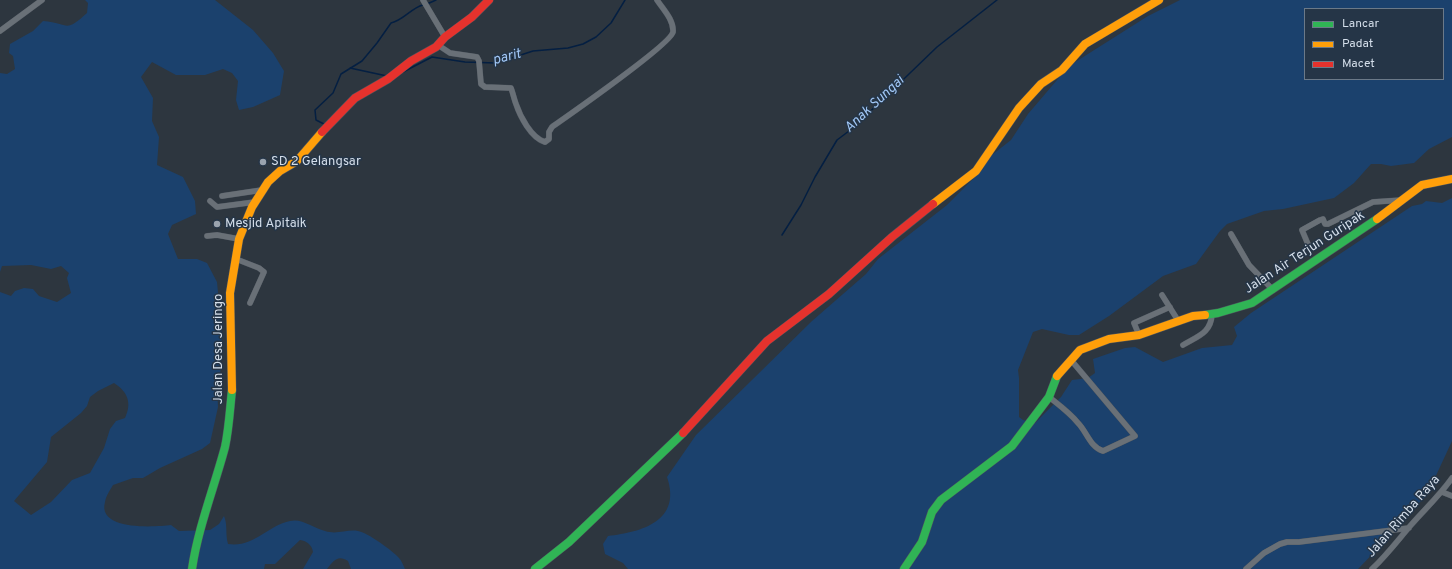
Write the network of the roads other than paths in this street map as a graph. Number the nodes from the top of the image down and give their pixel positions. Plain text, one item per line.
1 (42, 0) edge
2 (423, 0) edge
3 (489, 0) edge
4 (656, 0) edge
5 (1159, 0) edge
6 (0, 31) edge
7 (445, 37) junction
8 (438, 45) junction
9 (1452, 179) edge
10 (222, 196) dead end
11 (258, 196) junction
12 (1405, 200) junction
13 (210, 201) dead end
14 (1231, 234) dead end
15 (207, 236) dead end
16 (239, 239) junction
17 (1310, 249) dead end
18 (236, 259) junction
19 (1273, 290) junction
20 (1162, 295) dead end
21 (250, 303) dead end
22 (1170, 307) junction
23 (1212, 314) junction
24 (1179, 322) junction
25 (1139, 335) junction
26 (1183, 345) dead end
27 (1071, 360) junction
28 (1050, 397) junction
29 (1452, 478) edge
30 (1442, 492) junction
31 (1452, 496) edge
32 (1409, 528) junction
33 (192, 569) edge
34 (535, 569) edge
35 (904, 569) edge
36 (1246, 569) edge
37 (1372, 569) edge

1 - 6 street
2 - 7 street
3 - 7 street, Jalan Desa Jeringo
4 - 8 street
5 - 34 street
7 - 8 street, Jalan Desa Jeringo
8 - 11 street, Jalan Desa Jeringo
9 - 12 street, Jalan Air Terjun Guripak
10 - 11 street
11 - 13 street
11 - 16 street, Jalan Desa Jeringo
12 - 17 street
12 - 19 street, Jalan Air Terjun Guripak
14 - 19 street
15 - 16 street
16 - 18 street, Jalan Desa Jeringo
18 - 21 street
18 - 33 street, Jalan Desa Jeringo
19 - 23 street, Jalan Air Terjun Guripak
20 - 22 street
22 - 24 street
22 - 25 street
23 - 24 street, Jalan Air Terjun Guripak
23 - 26 street
24 - 25 street, Jalan Air Terjun Guripak
25 - 27 street, Jalan Air Terjun Guripak
27 - 28 street, Jalan Air Terjun Guripak
27 - 28 street
28 - 35 street
29 - 30 street, Jalan Rimba Raya
30 - 31 street
30 - 32 street, Jalan Rimba Raya
32 - 36 street
32 - 37 street, Jalan Rimba Raya

